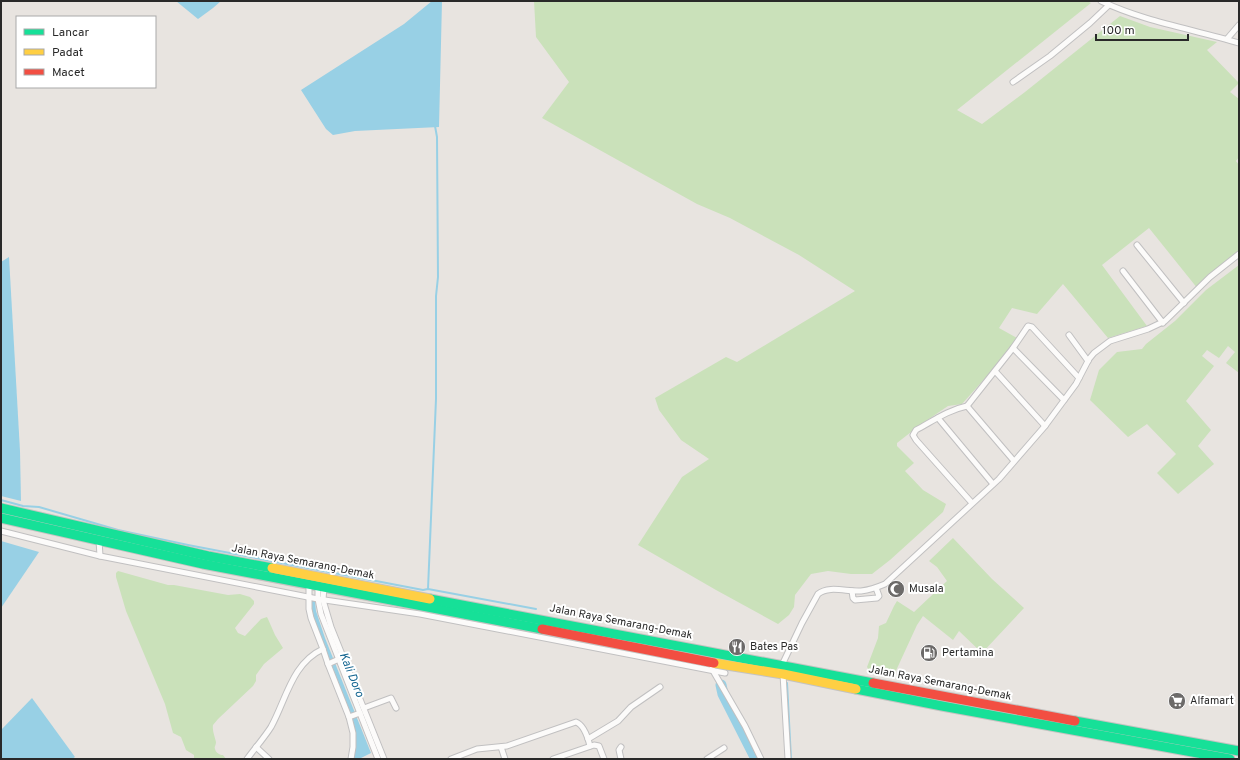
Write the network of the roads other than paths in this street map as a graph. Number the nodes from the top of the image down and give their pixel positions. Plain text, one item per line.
1 (1101, 1) edge
2 (1106, 8) junction
3 (1239, 25) edge
4 (1226, 39) junction
5 (1239, 42) edge
6 (1014, 82) dead end
7 (1137, 245) dead end
8 (1239, 254) edge
9 (1123, 271) dead end
10 (1184, 304) junction
11 (1163, 323) junction
12 (1068, 335) dead end
13 (1013, 348) junction
14 (1088, 361) junction
15 (995, 371) junction
16 (1079, 378) junction
17 (1064, 400) junction
18 (967, 406) junction
19 (938, 418) junction
20 (1045, 426) junction
21 (1014, 461) junction
22 (993, 484) junction
23 (972, 503) junction
24 (1, 508) edge
25 (1, 518) edge
26 (1, 531) edge
27 (99, 540) junction
28 (100, 556) junction
29 (319, 584) junction
30 (876, 588) junction
31 (852, 591) junction
32 (308, 597) junction
33 (320, 599) junction
34 (323, 650) junction
35 (677, 650) junction
36 (337, 660) junction
37 (328, 664) junction
38 (712, 666) junction
39 (726, 669) junction
40 (782, 669) junction
41 (660, 686) dead end
42 (723, 687) junction
43 (396, 708) dead end
44 (360, 711) junction
45 (350, 716) junction
46 (590, 737) junction
47 (590, 746) junction
48 (256, 747) junction
49 (501, 747) junction
50 (621, 747) dead end
51 (376, 748) junction
52 (724, 748) dead end
53 (1239, 751) edge
54 (247, 759) edge
55 (269, 759) edge
56 (351, 759) edge
57 (378, 759) edge
58 (384, 759) edge
59 (451, 759) edge
60 (505, 759) edge
61 (553, 759) edge
62 (604, 759) edge
63 (621, 759) edge
64 (707, 759) edge
65 (761, 759) edge
66 (788, 759) edge
67 (1230, 759) edge

1 - 2 street
2 - 4 street
2 - 6 street
3 - 4 street
4 - 5 street
7 - 10 street
8 - 10 street
9 - 11 street
10 - 11 street
11 - 14 street
12 - 14 street
13 - 15 street
13 - 16 street
13 - 17 street
14 - 16 street
15 - 18 street
15 - 20 street
16 - 17 street
17 - 20 street
18 - 19 street
18 - 21 street
19 - 22 street
19 - 23 street
20 - 21 street
21 - 22 street
22 - 23 street
23 - 30 street
24 - 29 highway, Jalan Raya Semarang-Demak
25 - 27 highway, Jalan Raya Semarang-Demak
26 - 28 street
27 - 28 street
27 - 29 highway, Jalan Raya Semarang-Demak
28 - 32 street
29 - 32 street
29 - 33 street
29 - 35 highway, Jalan Raya Semarang-Demak
30 - 31 street
30 - 31 street
31 - 40 street
32 - 33 street
32 - 34 street
33 - 36 street
33 - 38 street
33 - 44 street
34 - 37 street
34 - 48 street
35 - 38 highway, Jalan Raya Semarang-Demak
35 - 40 highway, Jalan Raya Semarang-Demak
36 - 37 street
36 - 44 street
37 - 45 street
38 - 39 highway, Jalan Raya Semarang-Demak
38 - 42 street
39 - 40 highway, Jalan Raya Semarang-Demak
39 - 42 street
40 - 53 highway, Jalan Raya Semarang-Demak
40 - 66 street
40 - 67 highway, Jalan Raya Semarang-Demak
41 - 46 street
42 - 65 street
43 - 44 street
44 - 45 street
44 - 51 street
45 - 56 street
46 - 47 street
46 - 49 street
47 - 61 street
47 - 62 street
48 - 54 street
48 - 55 street
49 - 59 street
49 - 60 street
50 - 63 street
51 - 57 street
51 - 58 street
52 - 64 street

